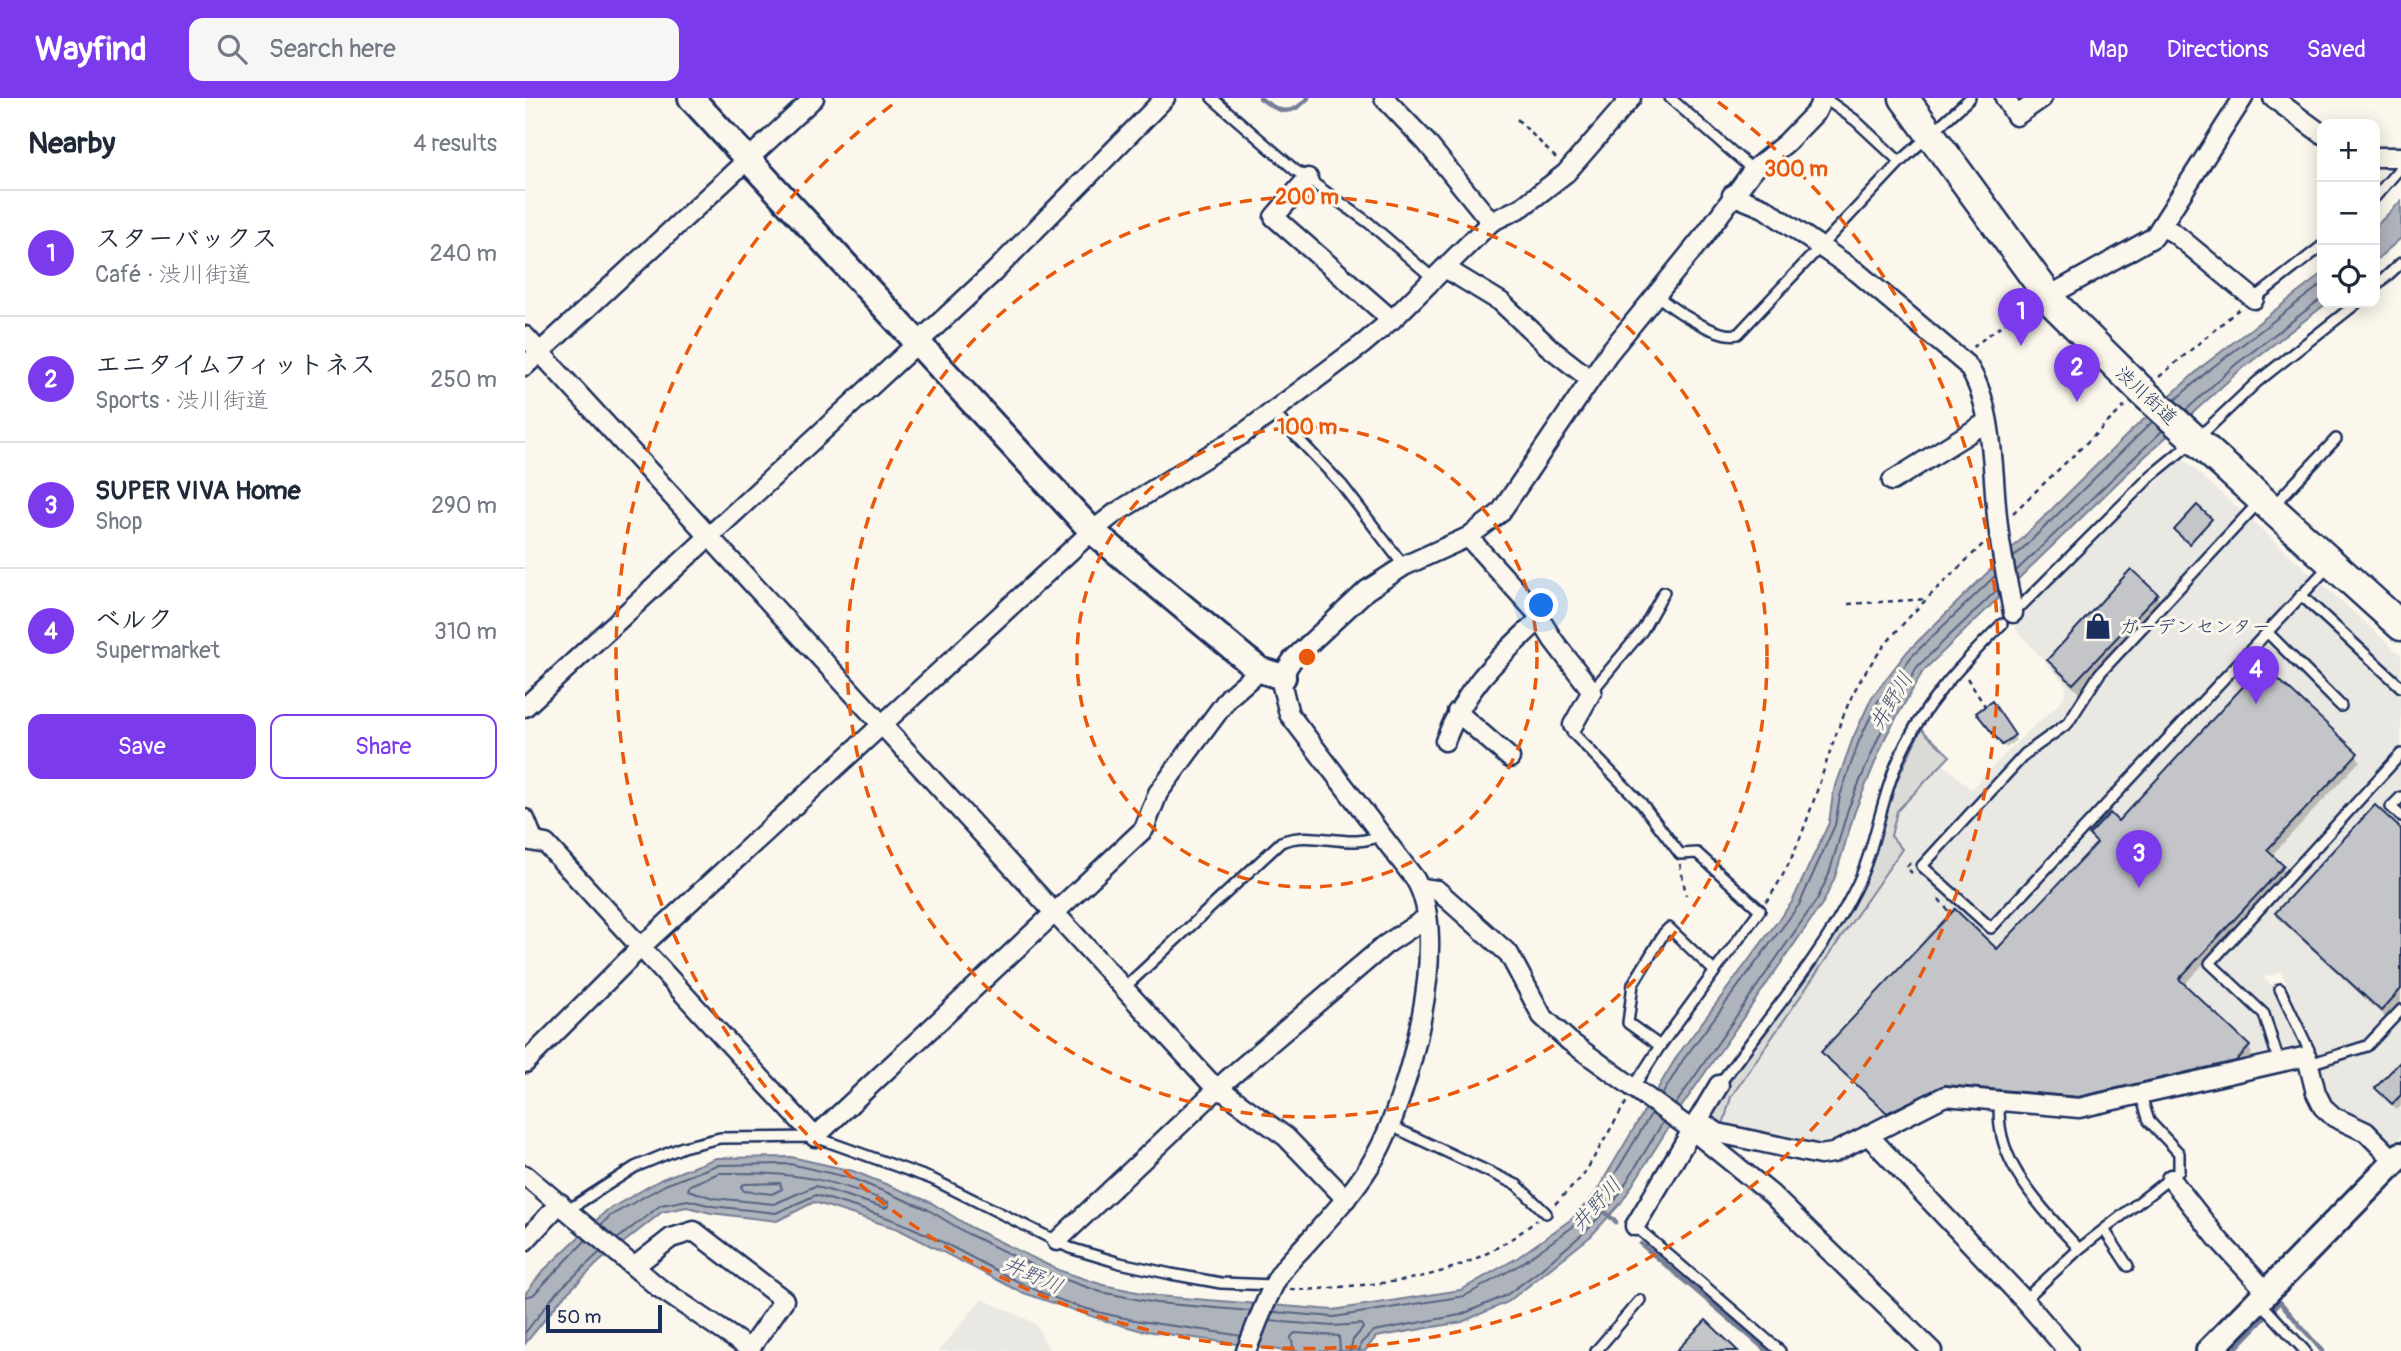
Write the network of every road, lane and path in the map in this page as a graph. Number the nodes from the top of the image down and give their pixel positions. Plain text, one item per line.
1 (691, 98) edge
2 (814, 98) edge
3 (1165, 98) edge
4 (1212, 98) edge
5 (1632, 98) edge
6 (1670, 98) edge
7 (1823, 98) edge
8 (1904, 98) edge
9 (1970, 98) edge
10 (2005, 98) edge
11 (2042, 98) edge
12 (2243, 98) edge
13 (2273, 98) edge
14 (1392, 100) edge
15 (1517, 119) dead end
16 (2317, 130) edge
17 (1931, 133) junction
18 (2380, 157) edge
19 (2401, 157) edge
20 (748, 159) junction
21 (1900, 162) junction
22 (2401, 167) edge
23 (1753, 170) junction
24 (1568, 171) junction
25 (1308, 178) junction
26 (2380, 191) edge
27 (1732, 195) junction
28 (1490, 222) junction
29 (2162, 227) junction
30 (1818, 247) junction
31 (2317, 250) edge
32 (2401, 263) edge
33 (1440, 273) junction
34 (2380, 282) edge
35 (1657, 295) junction
36 (2043, 297) junction
37 (2254, 299) junction
38 (2351, 308) edge
39 (1392, 320) junction
40 (525, 336) edge
41 (917, 343) junction
42 (1971, 348) dead end
43 (540, 352) junction
44 (525, 366) edge
45 (1590, 379) junction
46 (2142, 394) junction
47 (1273, 412) junction
48 (1987, 422) junction
49 (2193, 438) junction
50 (2336, 439) dead end
51 (1892, 481) dead end
52 (2266, 504) junction
53 (2010, 517) dead end
54 (1092, 531) junction
55 (1468, 537) junction
56 (1994, 537) junction
57 (707, 538) junction
58 (2332, 563) junction
59 (1404, 566) junction
60 (1664, 592) dead end
61 (2301, 595) junction
62 (1928, 599) junction
63 (1847, 604) dead end
64 (2012, 613) junction
65 (1540, 619) junction
66 (2401, 626) edge
67 (2267, 632) junction
68 (2252, 665) dead end
69 (1958, 668) junction
70 (2258, 670) dead end
71 (1272, 673) junction
72 (2401, 687) edge
73 (1593, 691) junction
74 (1985, 706) dead end
75 (2340, 706) dead end
76 (525, 707) edge
77 (1457, 712) junction
78 (1573, 725) joint
79 (882, 727) junction
80 (1445, 741) dead end
81 (2401, 754) edge
82 (1510, 758) dead end
83 (2401, 797) edge
84 (2401, 816) edge
85 (525, 819) edge
86 (1383, 834) junction
87 (529, 839) edge
88 (1680, 853) junction
89 (1915, 857) dead end
90 (1915, 875) dead end
91 (1421, 888) junction
92 (1933, 891) dead end
93 (1686, 895) dead end
94 (1760, 910) junction
95 (1950, 913) dead end
96 (1054, 914) junction
97 (1426, 918) junction
98 (642, 947) junction
99 (1714, 971) junction
100 (1123, 988) junction
101 (2280, 989) dead end
102 (2401, 1010) edge
103 (1660, 1046) junction
104 (2308, 1061) junction
105 (2279, 1062) junction
106 (525, 1063) edge
107 (1719, 1085) joint
108 (1217, 1090) junction
109 (1633, 1092) junction
110 (2140, 1093) junction
111 (2000, 1101) junction
112 (1388, 1125) junction
113 (1692, 1125) junction
114 (1868, 1135) junction
115 (815, 1137) junction
116 (2399, 1163) edge
117 (525, 1175) edge
118 (2171, 1179) junction
119 (1346, 1199) junction
120 (566, 1208) junction
121 (1546, 1213) junction
122 (1635, 1226) joint
123 (2105, 1231) junction
124 (525, 1241) edge
125 (1057, 1241) junction
126 (2079, 1249) junction
127 (630, 1261) junction
128 (2128, 1266) dead end
129 (1277, 1288) junction
130 (2263, 1296) junction
131 (1640, 1300) dead end
132 (2024, 1300) junction
133 (749, 1350) edge
134 (1246, 1351) edge
135 (1596, 1351) edge
136 (1780, 1351) edge
137 (1932, 1351) edge
138 (2068, 1351) edge
139 (2209, 1351) edge
140 (2305, 1351) edge

1 - 20 street
2 - 20 street
3 - 41 street
4 - 25 lane
5 - 24 street
6 - 23 lane
7 - 21 lane
7 - 23 street
8 - 17 main road, 渋川街道
9 - 17 lane
10 - 11 street
12 - 29 street
13 - 16 street
14 - 28 street
15 - 24 path
17 - 21 lane
17 - 36 main road, 渋川街道
18 - 19 street
20 - 41 street
20 - 43 street
21 - 30 lane
22 - 26 lane
23 - 27 street
24 - 28 street
25 - 33 lane
25 - 39 street
27 - 30 street
27 - 35 street
28 - 33 street
29 - 36 street
29 - 37 street
30 - 35 lane
30 - 48 street
31 - 37 lane
32 - 34 lane
33 - 39 street
33 - 45 street
35 - 45 street
36 - 42 path
36 - 46 main road, 渋川街道
37 - 46 path
38 - 49 lane
39 - 47 street
40 - 43 street
41 - 54 street
41 - 57 street
43 - 44 street
43 - 57 street
45 - 55 street
46 - 49 main road, 渋川街道
46 - 53 path
47 - 54 street
47 - 59 lane
48 - 51 street
48 - 56 street
49 - 52 main road, 渋川街道
49 - 64 lane
50 - 52 lane
52 - 58 main road, 渋川街道
52 - 67 lane
54 - 71 street
54 - 79 street
55 - 59 street
55 - 65 street
56 - 62 path
56 - 64 street
57 - 76 street
57 - 79 street
58 - 61 lane
58 - 66 main road, 渋川街道
59 - 71 street
60 - 73 lane
61 - 67 lane
61 - 72 lane
62 - 63 path
62 - 94 path
64 - 69 lane
65 - 73 street
65 - 77 street
67 - 75 lane
68 - 70 path
69 - 74 path
69 - 107 lane
71 - 86 street
71 - 96 street
73 - 78 street
77 - 80 street
77 - 82 street
78 - 88 lane
79 - 96 street
79 - 98 street
81 - 105 lane
83 - 84 lane
85 - 87 street
86 - 91 street
86 - 100 lane
87 - 98 street
88 - 93 path
88 - 94 lane
89 - 90 path
91 - 97 street
91 - 109 street
92 - 95 path
94 - 99 lane
96 - 100 street
96 - 115 street
97 - 108 street
97 - 112 street
98 - 106 street
98 - 115 street
99 - 103 lane
99 - 103 lane
100 - 108 street
101 - 104 lane
102 - 104 lane
103 - 109 lane
104 - 105 street
104 - 116 street
105 - 110 street
107 - 113 street
108 - 119 street
108 - 125 street
109 - 113 street
109 - 121 path
110 - 111 street
110 - 118 lane
111 - 114 street
111 - 126 lane
112 - 119 street
112 - 121 lane
113 - 114 street
113 - 122 street
113 - 137 street
114 - 132 street
115 - 120 lane
115 - 125 lane
116 - 130 street
117 - 120 street
118 - 123 lane
118 - 130 street
119 - 129 street
120 - 124 street
120 - 127 street
121 - 129 path
122 - 136 lane
123 - 126 lane
123 - 128 lane
125 - 129 lane
126 - 132 lane
127 - 133 street
127 - 133 street
129 - 134 street
130 - 139 street
130 - 140 lane
131 - 135 lane
132 - 138 street

